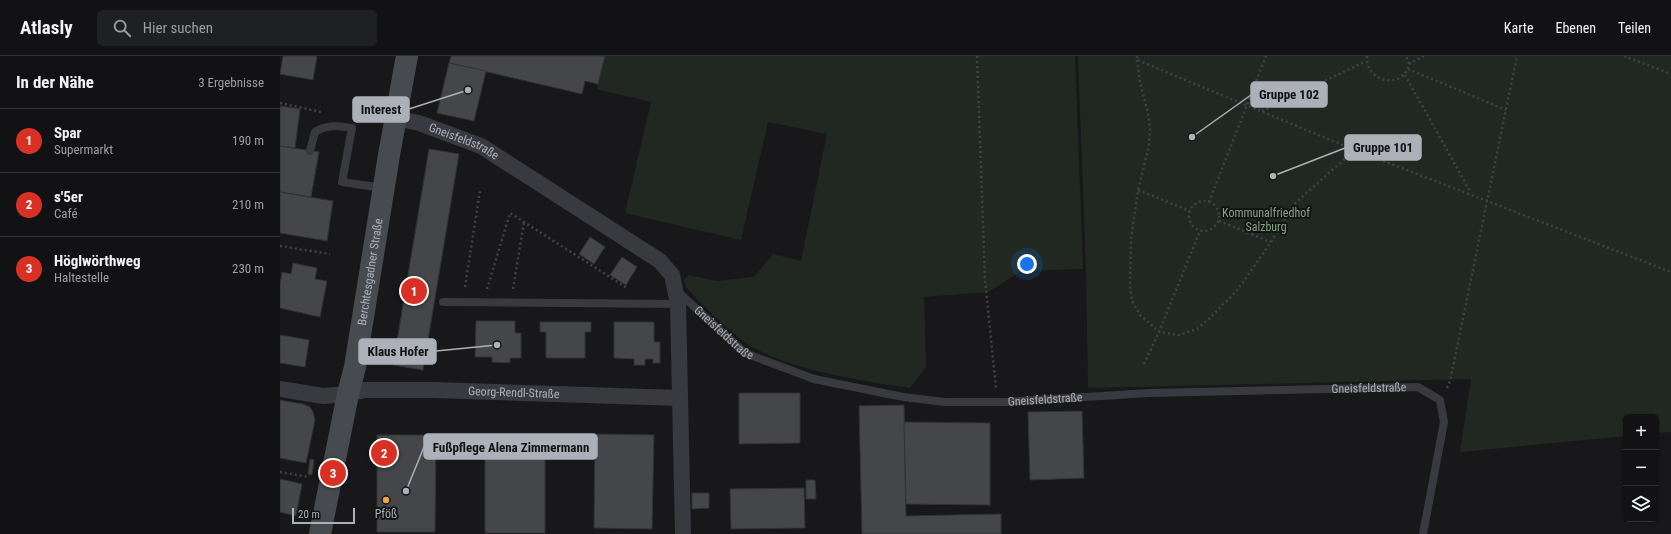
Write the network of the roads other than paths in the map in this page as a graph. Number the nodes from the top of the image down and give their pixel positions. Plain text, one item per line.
1 (406, 56) edge
2 (395, 118) junction
3 (310, 151) dead end
4 (384, 188) junction
5 (677, 297) junction
6 (443, 302) dead end
7 (280, 389) edge
8 (348, 394) junction
9 (679, 398) junction
10 (320, 534) edge
11 (683, 534) edge
12 (1423, 534) edge

1 - 2 main road, Berchtesgadner Straße
2 - 4 main road, Berchtesgadner Straße
2 - 5 street, Gneisfeldstraße
3 - 4 lane
4 - 8 main road, Berchtesgadner Straße
5 - 6 lane
5 - 9 street, Gneisfeldstraße
5 - 12 lane, Gneisfeldstraße
7 - 8 street, Georg-Rendl-Straße
8 - 9 street, Georg-Rendl-Straße
8 - 10 main road, Berchtesgadner Straße
9 - 11 street, Gneisfeldstraße

